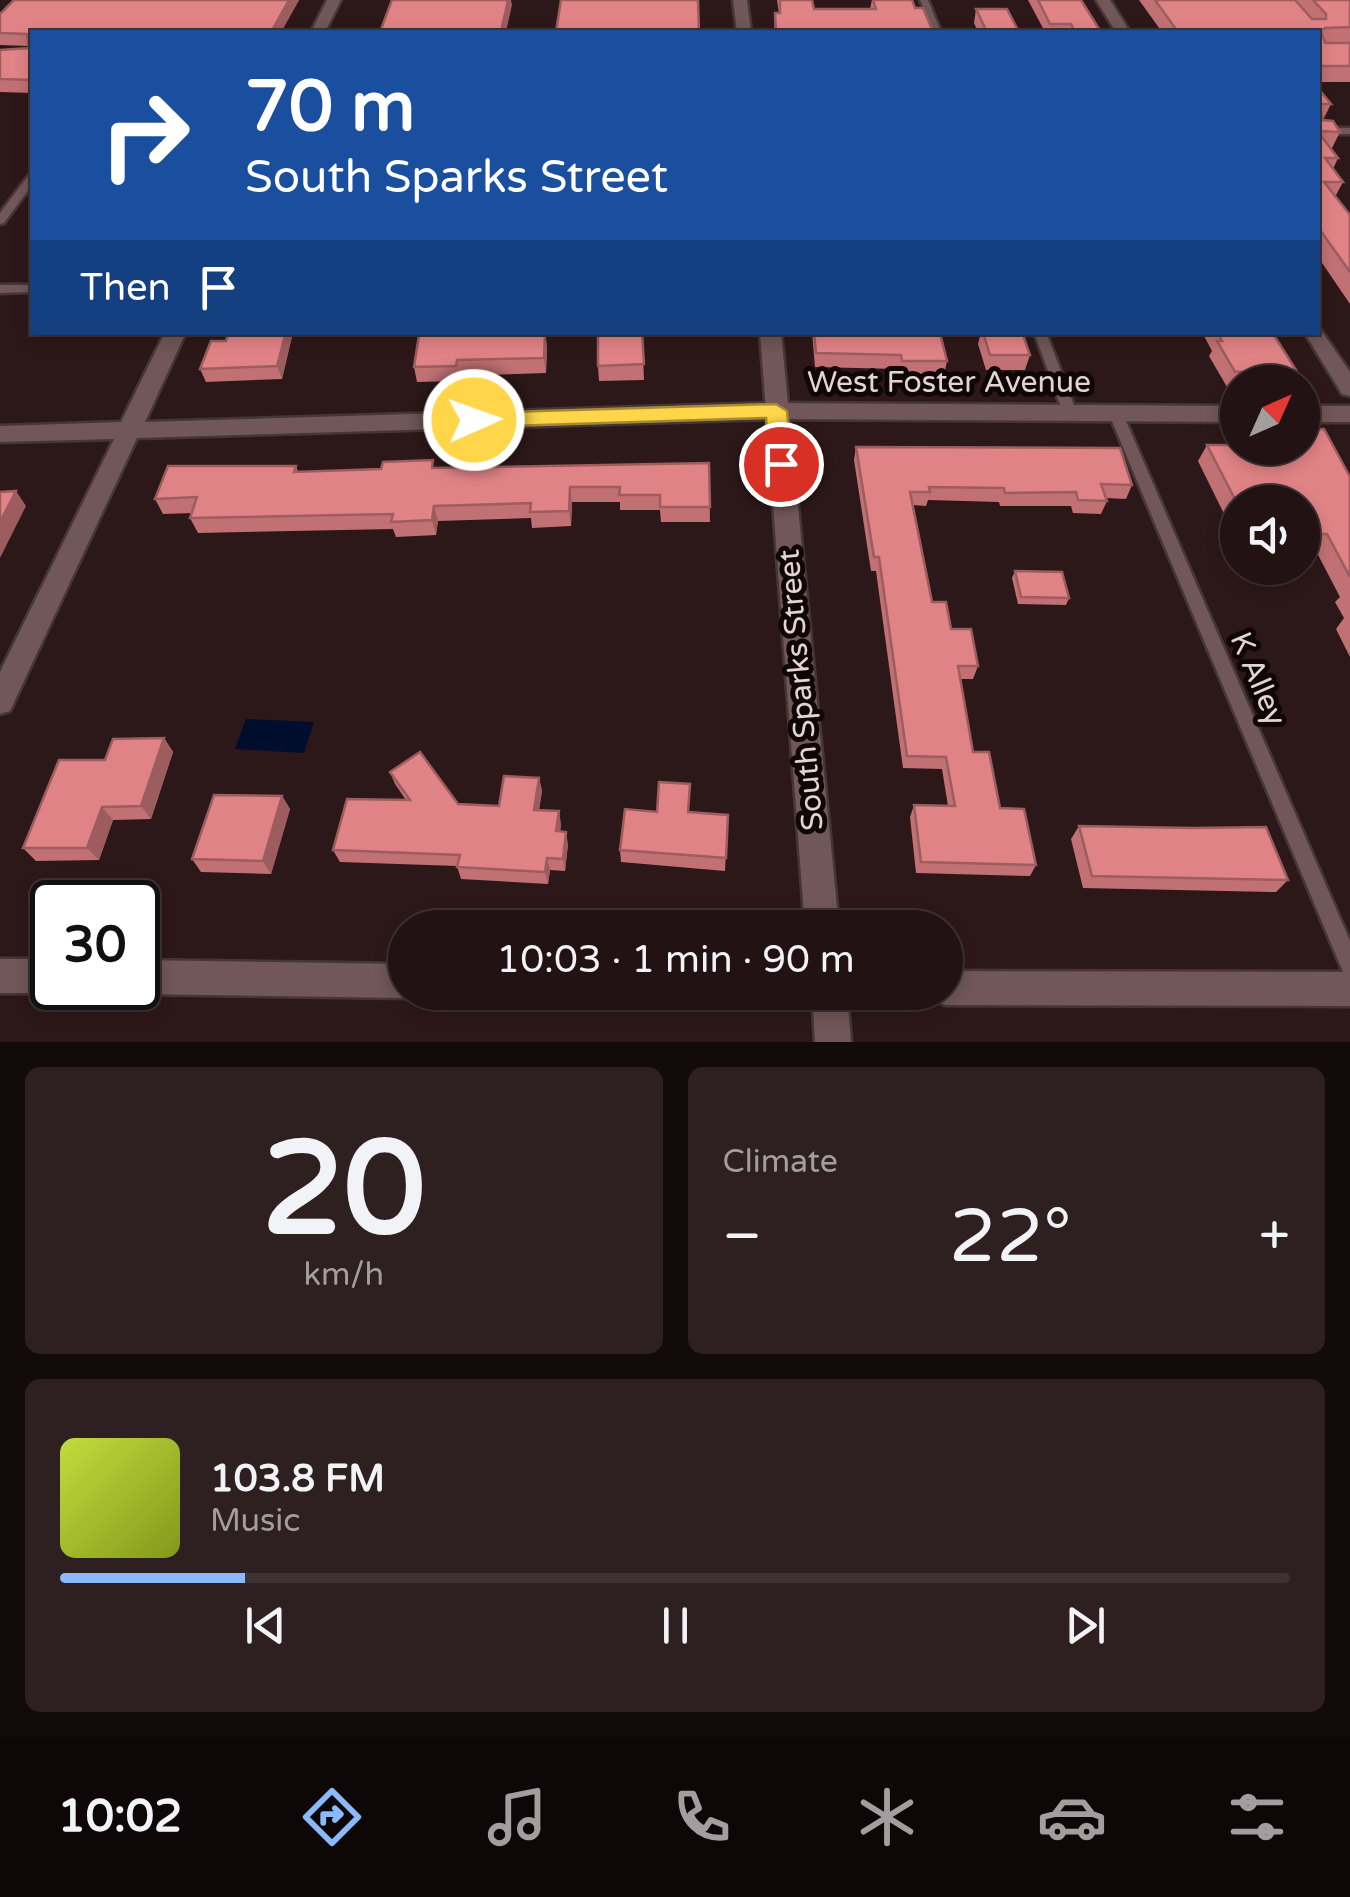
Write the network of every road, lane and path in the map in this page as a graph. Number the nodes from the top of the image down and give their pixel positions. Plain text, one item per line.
1 (334, 0) edge
2 (740, 0) edge
3 (924, 0) edge
4 (1102, 0) edge
5 (319, 30) edge
6 (744, 30) edge
7 (936, 30) edge
8 (1122, 30) edge
9 (1320, 131) edge
10 (1350, 131) edge
11 (30, 181) edge
12 (0, 221) edge
13 (30, 288) edge
14 (0, 289) edge
15 (175, 335) edge
16 (770, 335) edge
17 (1041, 335) edge
18 (1316, 335) edge
19 (1350, 389) edge
20 (776, 411) junction
21 (1070, 413) junction
22 (1116, 414) junction
23 (1220, 414) edge
24 (1320, 414) edge
25 (1350, 414) edge
26 (129, 430) junction
27 (0, 434) edge
28 (0, 702) edge
29 (820, 910) edge
30 (1350, 965) edge
31 (0, 976) edge
32 (30, 976) edge
33 (160, 978) edge
34 (388, 981) edge
35 (963, 988) edge
36 (1350, 989) edge
37 (830, 1010) edge
38 (833, 1042) edge

1 - 5 street
2 - 6 street
3 - 7 lane
4 - 8 street
9 - 10 lane
11 - 12 lane
13 - 14 lane
15 - 26 street
16 - 20 street, South Sparks Street
17 - 21 lane
18 - 19 street
20 - 21 street, West Foster Avenue
20 - 26 street, West Foster Avenue
20 - 29 street, South Sparks Street
21 - 22 street, West Foster Avenue
22 - 23 street, West Foster Avenue
22 - 30 lane, K Alley
24 - 25 street
26 - 27 street, West Foster Avenue
26 - 28 street
31 - 32 street
33 - 34 street
35 - 36 street
37 - 38 street

